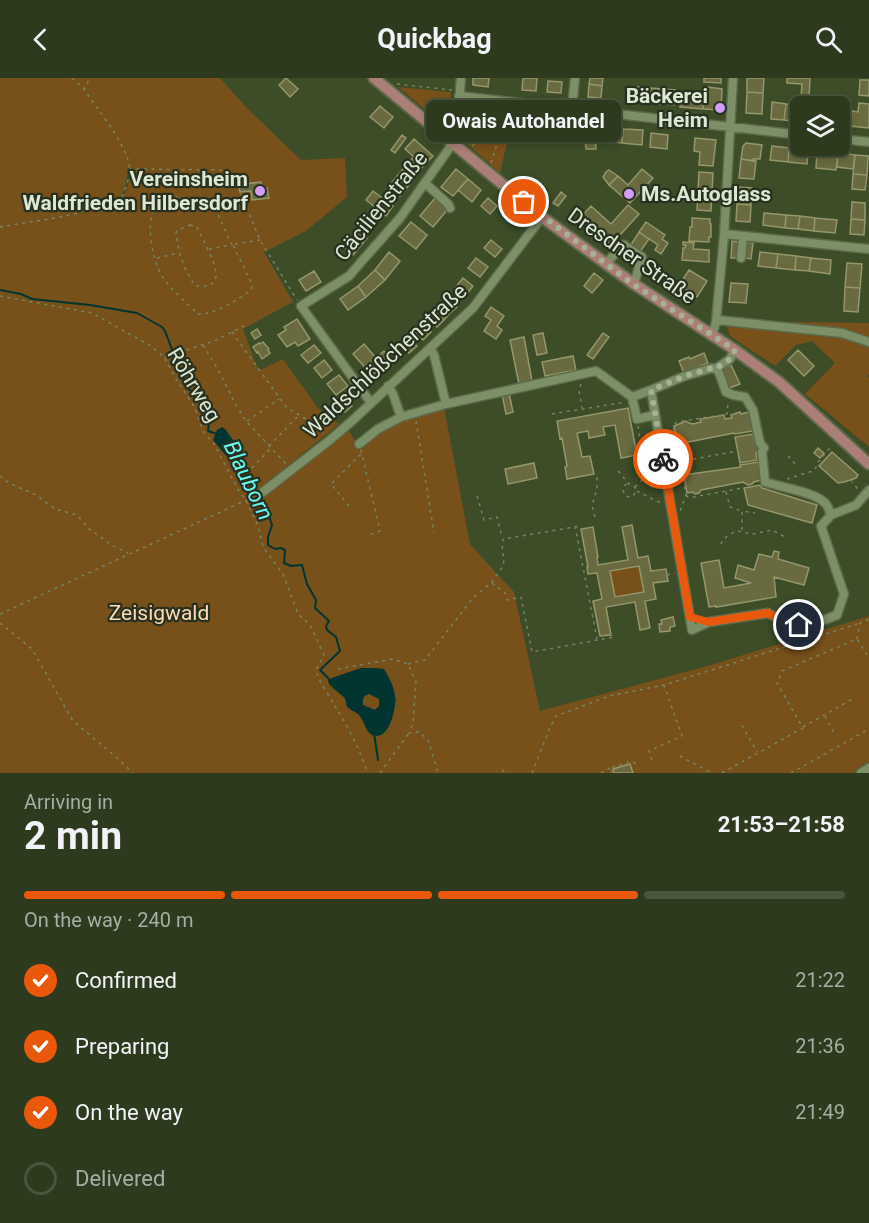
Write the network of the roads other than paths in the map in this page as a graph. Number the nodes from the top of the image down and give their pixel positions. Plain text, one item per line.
1 (461, 78) edge
2 (575, 78) edge
3 (733, 78) edge
4 (376, 80) edge
5 (459, 93) junction
6 (572, 108) junction
7 (730, 128) junction
8 (790, 134) edge
9 (850, 140) edge
10 (869, 142) edge
11 (453, 143) junction
12 (425, 183) junction
13 (450, 208) dead end
14 (542, 217) junction
15 (724, 234) junction
16 (743, 236) junction
17 (869, 249) edge
18 (741, 258) dead end
19 (606, 263) junction
20 (633, 284) junction
21 (717, 320) junction
22 (712, 336) junction
23 (869, 342) edge
24 (430, 348) junction
25 (735, 350) junction
26 (715, 369) junction
27 (388, 386) junction
28 (651, 390) junction
29 (632, 399) junction
30 (371, 403) junction
31 (446, 404) junction
32 (401, 417) junction
33 (656, 419) junction
34 (360, 444) road end
35 (869, 464) edge
36 (869, 490) edge
37 (263, 492) road end
38 (831, 514) junction
39 (869, 768) edge
40 (861, 773) edge

1 - 5 street
2 - 6 street
3 - 7 street
4 - 11 main road, Dresdner Straße
5 - 6 street
5 - 11 street
6 - 7 street
7 - 8 street
7 - 15 street
9 - 10 street
11 - 12 street, Cäcilienstraße
11 - 14 main road, Dresdner Straße
12 - 13 street
12 - 30 street, Cäcilienstraße
14 - 19 main road, Dresdner Straße
14 - 24 street, Waldschlößchenstraße
15 - 16 street
15 - 21 street
16 - 17 street
16 - 18 street
19 - 20 main road, Dresdner Straße
19 - 20 street
20 - 22 main road, Dresdner Straße
21 - 22 street
21 - 23 street
22 - 25 main road, Dresdner Straße
24 - 27 street, Waldschlößchenstraße
24 - 31 street
25 - 26 street
25 - 35 main road, Dresdner Straße
26 - 28 street
26 - 38 street
27 - 30 street, Waldschlößchenstraße
27 - 32 street
28 - 29 street
28 - 33 street
29 - 31 street
29 - 33 street
30 - 37 street, Waldschlößchenstraße
31 - 32 street
32 - 34 street
33 - 38 street
36 - 38 street
39 - 40 street

